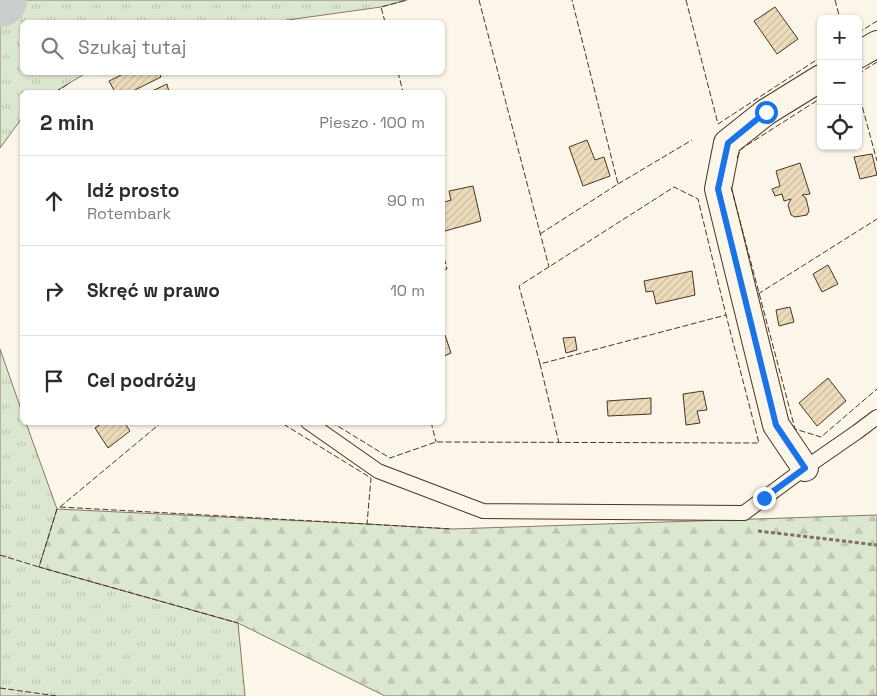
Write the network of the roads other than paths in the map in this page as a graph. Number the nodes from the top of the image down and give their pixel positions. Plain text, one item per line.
1 (877, 44) edge
2 (862, 53) edge
3 (817, 80) edge
4 (877, 417) edge
5 (312, 425) edge
6 (805, 468) junction

1 - 2 street
3 - 6 street
4 - 6 lane
5 - 6 lane

